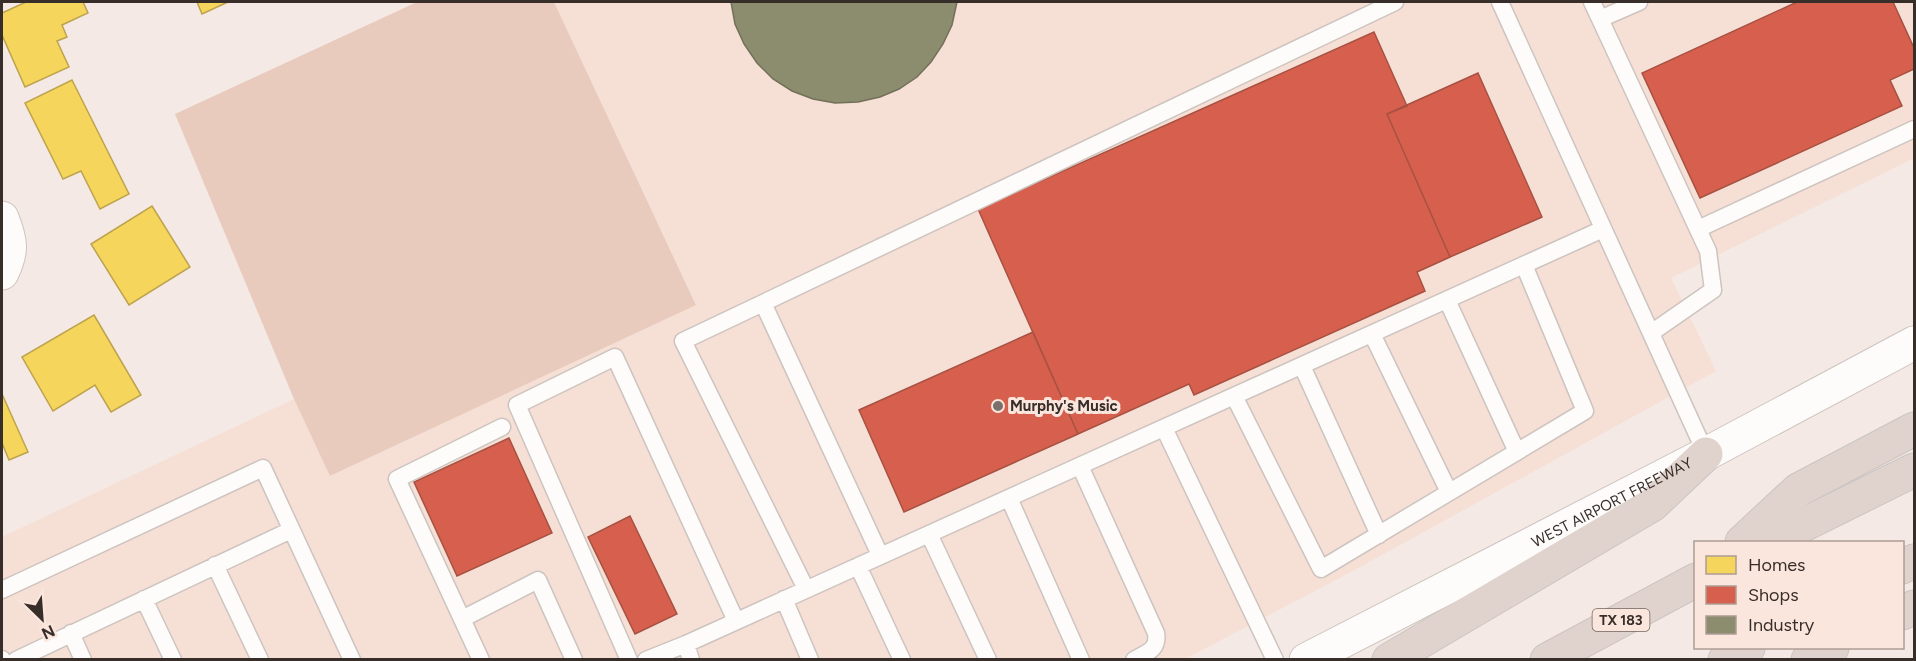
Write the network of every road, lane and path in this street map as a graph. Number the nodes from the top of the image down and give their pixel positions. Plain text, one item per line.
1 (1395, 2) edge
2 (1500, 2) edge
3 (1592, 2) edge
4 (1639, 2) edge
5 (1600, 19) junction
6 (1914, 129) edge
7 (2, 218) edge
8 (1603, 229) junction
9 (1698, 229) junction
10 (1524, 265) junction
11 (2, 273) edge
12 (1447, 300) junction
13 (763, 303) junction
14 (1651, 333) junction
15 (1372, 334) junction
16 (1914, 344) edge
17 (1914, 354) edge
18 (1873, 365) junction
19 (1302, 366) junction
20 (1234, 396) junction
21 (502, 427) dead end
22 (1164, 428) junction
23 (1914, 429) edge
24 (1517, 452) junction
25 (1706, 454) junction
26 (1080, 466) junction
27 (1914, 470) edge
28 (1449, 492) junction
29 (1009, 498) junction
30 (291, 530) junction
31 (930, 534) junction
32 (1379, 535) junction
33 (1744, 541) edge
34 (1774, 541) edge
35 (880, 555) junction
36 (215, 566) junction
37 (858, 566) junction
38 (1694, 581) edge
39 (806, 589) junction
40 (2, 590) edge
41 (144, 599) junction
42 (784, 599) junction
43 (462, 619) junction
44 (736, 621) junction
45 (71, 633) junction
46 (1746, 649) edge
47 (1830, 649) edge
48 (689, 652) edge
49 (16, 660) edge
50 (83, 660) edge
51 (172, 660) edge
52 (260, 660) edge
53 (352, 660) edge
54 (481, 660) edge
55 (574, 660) edge
56 (629, 660) edge
57 (646, 660) edge
58 (810, 660) edge
59 (902, 660) edge
60 (988, 660) edge
61 (1081, 660) edge
62 (1134, 660) edge
63 (1275, 660) edge
64 (1306, 660) edge
65 (1389, 660) edge
66 (1547, 660) edge
67 (1725, 660) edge
68 (1808, 660) edge

1 - 13 lane
2 - 8 lane
3 - 5 lane
4 - 5 lane
5 - 9 lane
6 - 9 lane
7 - 11 main road
8 - 10 lane
8 - 14 lane
9 - 14 lane
10 - 12 lane
10 - 24 lane
12 - 15 lane
12 - 24 lane
13 - 35 lane
13 - 39 lane
14 - 25 lane
15 - 19 lane
15 - 28 lane
16 - 18 main road, WEST AIRPORT FREEWAY
17 - 18 main road
18 - 25 main road, WEST AIRPORT FREEWAY
19 - 20 lane
19 - 32 lane
20 - 22 lane
20 - 32 lane
21 - 43 lane
22 - 26 lane
22 - 63 lane
23 - 33 highway
24 - 28 lane
25 - 64 main road, WEST AIRPORT FREEWAY
25 - 65 highway
26 - 29 lane
26 - 62 lane
27 - 34 highway
28 - 32 lane
29 - 31 lane
29 - 61 lane
30 - 36 lane
30 - 40 lane
30 - 53 lane
31 - 35 lane
31 - 60 lane
35 - 37 lane
36 - 41 lane
36 - 52 lane
37 - 39 lane
37 - 59 lane
38 - 66 highway, TX 183
39 - 42 lane
41 - 45 lane
41 - 51 lane
42 - 44 lane
42 - 58 lane
43 - 54 lane
43 - 55 lane
44 - 48 lane
44 - 56 lane
45 - 49 lane
45 - 50 lane
46 - 67 highway
47 - 68 highway
48 - 57 lane

